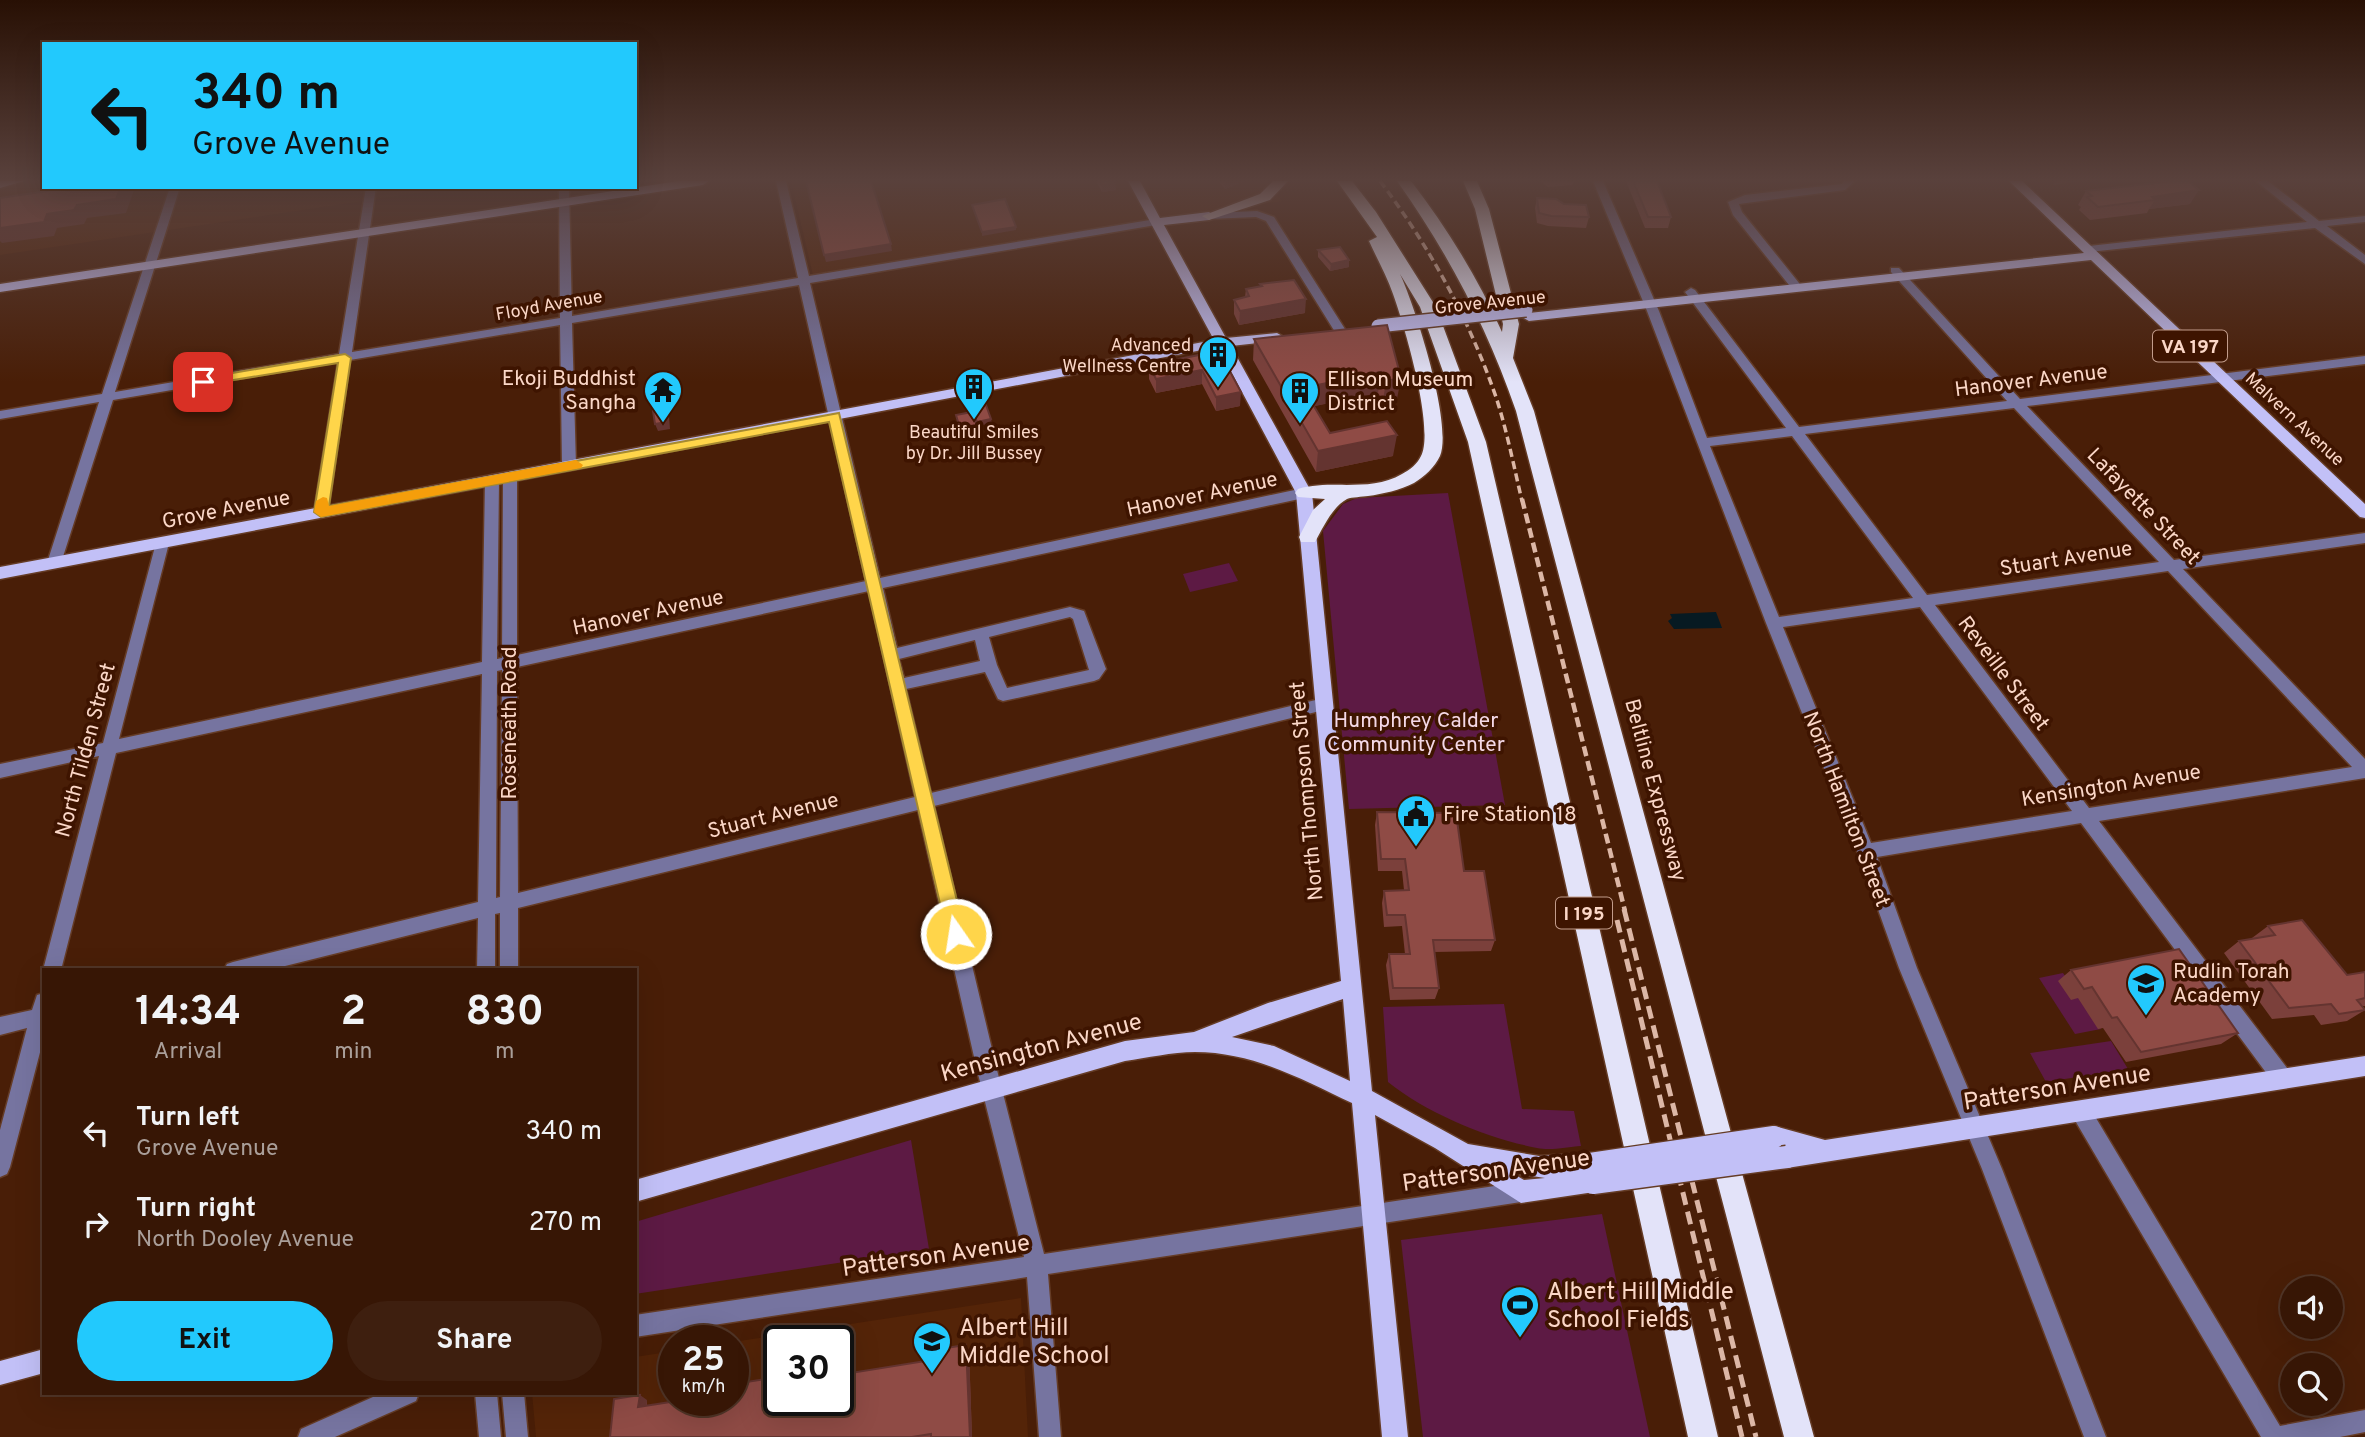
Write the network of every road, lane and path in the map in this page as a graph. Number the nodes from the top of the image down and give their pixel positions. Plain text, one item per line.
1 (156, 248) edge
2 (264, 248) edge
3 (362, 248) edge
4 (565, 248) edge
5 (795, 248) edge
6 (997, 248) edge
7 (1170, 248) edge
8 (1292, 248) edge
9 (1379, 248) edge
10 (1391, 248) edge
11 (1449, 248) edge
12 (1492, 248) edge
13 (1627, 248) edge
14 (1765, 248) edge
15 (2089, 248) edge
16 (2131, 248) edge
17 (2348, 248) edge
18 (2093, 252) junction
19 (2365, 261) edge
20 (151, 265) junction
21 (1898, 273) junction
22 (802, 280) junction
23 (1794, 285) junction
24 (0, 288) edge
25 (1694, 295) junction
26 (1649, 300) junction
27 (566, 320) junction
28 (1354, 332) joint
29 (1290, 339) edge
30 (1223, 347) junction
31 (1507, 355) junction
32 (345, 358) junction
33 (2365, 360) edge
34 (2223, 378) junction
35 (107, 397) junction
36 (2016, 403) junction
37 (0, 415) edge
38 (834, 416) junction
39 (1795, 430) junction
40 (1702, 443) junction
41 (569, 466) junction
42 (510, 477) junction
43 (492, 480) junction
44 (1304, 494) junction
45 (1341, 494) junction
46 (321, 512) junction
47 (2365, 513) edge
48 (1308, 537) junction
49 (2365, 538) edge
50 (162, 543) junction
51 (54, 563) junction
52 (2172, 565) junction
53 (0, 573) edge
54 (874, 585) junction
55 (1924, 602) junction
56 (1773, 623) junction
57 (981, 634) junction
58 (890, 655) junction
59 (509, 663) junction
60 (989, 665) junction
61 (490, 667) junction
62 (897, 685) junction
63 (1324, 704) junction
64 (109, 748) junction
65 (2365, 770) edge
66 (0, 771) edge
67 (925, 801) junction
68 (2086, 816) junction
69 (1866, 851) junction
70 (509, 902) junction
71 (487, 908) junction
72 (53, 968) edge
73 (241, 968) edge
74 (486, 968) edge
75 (509, 968) edge
76 (1351, 987) junction
77 (42, 1011) edge
78 (0, 1026) edge
79 (1194, 1042) junction
80 (2365, 1066) edge
81 (2283, 1079) junction
82 (992, 1088) junction
83 (1360, 1096) junction
84 (2080, 1110) junction
85 (1974, 1127) junction
86 (1825, 1151) junction
87 (1462, 1153) junction
88 (0, 1167) edge
89 (1592, 1173) junction
90 (637, 1190) edge
91 (1521, 1192) junction
92 (1373, 1215) junction
93 (1037, 1266) junction
94 (637, 1326) edge
95 (42, 1362) edge
96 (0, 1373) edge
97 (404, 1395) edge
98 (486, 1395) edge
99 (513, 1395) edge
100 (2365, 1421) edge
101 (309, 1437) edge
102 (490, 1437) edge
103 (517, 1437) edge
104 (1050, 1437) edge
105 (1395, 1437) edge
106 (1703, 1437) edge
107 (1799, 1437) edge
108 (2095, 1437) edge
109 (2274, 1437) edge
110 (2282, 1437) edge

1 - 20 street
2 - 20 main road
3 - 32 street
4 - 27 street
5 - 22 street
6 - 22 street, Floyd Avenue
7 - 30 main road, North Thompson Street
8 - 28 street, Floyd Avenue
9 - 45 highway
10 - 106 highway, I 195
11 - 31 highway, Beltline Expressway
12 - 31 highway
13 - 26 street, North Hamilton Street
14 - 23 street
15 - 18 main road, Malvern Avenue / VA 197
16 - 18 street, Grove Avenue
17 - 19 street
18 - 21 main road, Grove Avenue
18 - 34 main road, Malvern Avenue / VA 197
20 - 24 main road
20 - 35 street
21 - 23 main road, Grove Avenue
21 - 36 street, Lafayette Street
22 - 27 street, Floyd Avenue
22 - 38 street
23 - 25 main road, Grove Avenue
25 - 26 main road, Grove Avenue
25 - 39 street, Reveille Street
26 - 28 main road, Grove Avenue
26 - 40 street, North Hamilton Street
27 - 32 street, Floyd Avenue
27 - 41 street
29 - 30 main road, Grove Avenue
30 - 38 main road, Grove Avenue
30 - 44 main road, North Thompson Street
31 - 107 highway, Beltline Expressway
32 - 35 street, Floyd Avenue
32 - 46 street
33 - 34 street, Hanover Avenue
34 - 36 street, Hanover Avenue
34 - 47 main road, Malvern Avenue / VA 197
35 - 37 street, Floyd Avenue
35 - 51 street
36 - 39 street, Hanover Avenue
36 - 52 street, Lafayette Street
38 - 41 main road, Grove Avenue
38 - 54 street
39 - 40 street, Hanover Avenue
39 - 55 street, Reveille Street
40 - 56 street, North Hamilton Street
41 - 42 main road, Grove Avenue
42 - 43 main road, Grove Avenue
42 - 59 street, Roseneath Road
43 - 46 main road, Grove Avenue
43 - 61 street, Roseneath Road
44 - 45 highway
44 - 48 main road, North Thompson Street
44 - 54 street, Hanover Avenue
45 - 48 highway
46 - 50 main road, Grove Avenue
48 - 63 main road, North Thompson Street
49 - 52 street, Stuart Avenue
50 - 51 main road, Grove Avenue
50 - 64 street, North Tilden Street
51 - 53 main road, Grove Avenue
52 - 55 street, Stuart Avenue
52 - 65 street, Lafayette Street
54 - 58 street
54 - 59 street, Hanover Avenue
55 - 56 street, Stuart Avenue
55 - 68 street, Reveille Street
56 - 69 street, North Hamilton Street
57 - 58 street
57 - 60 street
57 - 60 street
58 - 62 street
59 - 61 street, Hanover Avenue
59 - 70 street, Roseneath Road
60 - 62 street
61 - 64 street, Hanover Avenue
61 - 71 street, Roseneath Road
62 - 67 street
63 - 67 street, Stuart Avenue
63 - 76 main road, North Thompson Street
64 - 66 street, Hanover Avenue
64 - 72 street, North Tilden Street
65 - 68 street, Kensington Avenue
67 - 70 street, Stuart Avenue
67 - 82 street
68 - 69 street, Kensington Avenue
68 - 81 street, Reveille Street
69 - 85 street, North Hamilton Street
70 - 71 street, Stuart Avenue
70 - 75 street, Roseneath Road
71 - 73 street, Stuart Avenue
71 - 74 street, Roseneath Road
76 - 79 main road
76 - 83 main road, North Thompson Street
77 - 78 street
77 - 88 street
79 - 82 main road, Kensington Avenue
79 - 83 main road, Kensington Avenue
80 - 81 main road, Patterson Avenue
81 - 84 main road, Patterson Avenue
82 - 90 main road, Kensington Avenue
82 - 93 street
83 - 87 main road, Kensington Avenue
83 - 92 main road, North Thompson Street
84 - 85 main road, Patterson Avenue
84 - 109 street
85 - 86 main road, Patterson Avenue
85 - 108 street, North Hamilton Street
86 - 89 main road, Patterson Avenue, bridge
86 - 89 main road, bridge
87 - 89 main road
87 - 91 main road, Kensington Avenue
89 - 91 main road, Patterson Avenue
91 - 92 street, Patterson Avenue
92 - 93 street, Patterson Avenue
92 - 105 main road, North Thompson Street
93 - 94 street, Patterson Avenue
93 - 104 street
95 - 96 main road
97 - 101 street
98 - 102 street
99 - 103 street
100 - 110 street

